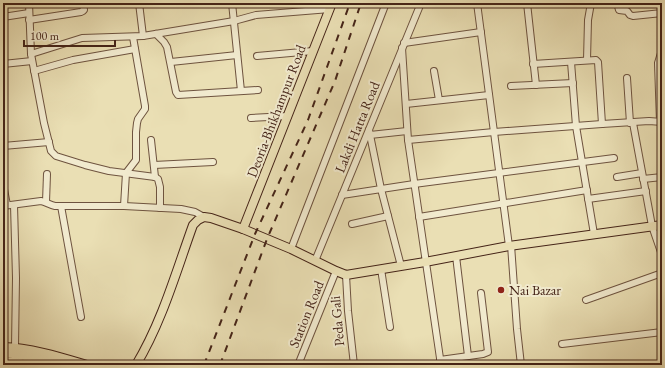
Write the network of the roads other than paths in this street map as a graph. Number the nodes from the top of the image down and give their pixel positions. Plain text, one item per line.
1 (29, 3) edge
2 (83, 3) edge
3 (139, 3) edge
4 (232, 3) edge
5 (386, 3) edge
6 (421, 3) edge
7 (477, 3) edge
8 (527, 3) edge
9 (591, 3) edge
10 (617, 3) edge
11 (331, 6) edge
12 (29, 13) junction
13 (662, 14) edge
14 (3, 17) edge
15 (29, 20) junction
16 (234, 21) junction
17 (481, 32) junction
18 (156, 34) junction
19 (143, 36) junction
20 (133, 37) junction
21 (403, 46) junction
22 (135, 49) junction
23 (662, 50) edge
24 (313, 51) junction
25 (31, 54) junction
26 (237, 55) junction
27 (257, 56) dead end
28 (32, 60) junction
29 (587, 60) junction
30 (171, 62) junction
31 (571, 62) junction
32 (3, 64) edge
33 (534, 64) junction
34 (34, 71) junction
35 (434, 71) dead end
36 (626, 78) dead end
37 (573, 83) junction
38 (536, 85) junction
39 (511, 86) dead end
40 (258, 90) dead end
41 (241, 91) junction
42 (489, 95) junction
43 (439, 100) junction
44 (406, 104) junction
45 (288, 116) junction
46 (251, 118) dead end
47 (661, 122) edge
48 (632, 123) junction
49 (602, 124) junction
50 (576, 126) junction
51 (407, 131) junction
52 (494, 132) junction
53 (370, 133) junction
54 (151, 140) dead end
55 (408, 140) junction
56 (48, 142) junction
57 (3, 146) edge
58 (614, 158) dead end
59 (213, 162) dead end
60 (582, 162) junction
61 (154, 165) junction
62 (126, 173) junction
63 (499, 173) junction
64 (47, 174) dead end
65 (643, 176) junction
66 (617, 177) dead end
67 (662, 177) edge
68 (155, 178) junction
69 (3, 184) edge
70 (414, 184) junction
71 (381, 189) junction
72 (587, 190) junction
73 (646, 191) junction
74 (342, 195) junction
75 (588, 199) junction
76 (46, 202) junction
77 (14, 204) junction
78 (503, 204) junction
79 (5, 206) edge
80 (61, 206) junction
81 (124, 206) junction
82 (160, 208) junction
83 (388, 216) junction
84 (204, 217) junction
85 (419, 217) junction
86 (352, 224) dead end
87 (662, 225) edge
88 (652, 226) junction
89 (243, 229) junction
90 (594, 234) junction
91 (510, 245) junction
92 (291, 249) junction
93 (662, 255) edge
94 (456, 256) junction
95 (315, 261) junction
96 (425, 262) junction
97 (401, 266) junction
98 (381, 269) junction
99 (336, 272) junction
100 (662, 273) edge
101 (346, 275) junction
102 (481, 293) dead end
103 (586, 300) dead end
104 (81, 317) dead end
105 (390, 327) dead end
106 (662, 332) edge
107 (562, 344) dead end
108 (3, 347) edge
109 (15, 347) junction
110 (3, 353) edge
111 (468, 356) junction
112 (3, 360) edge
113 (440, 362) edge
114 (662, 364) edge
115 (28, 365) edge
116 (62, 365) edge
117 (87, 365) edge
118 (136, 365) edge
119 (298, 365) edge
120 (354, 365) edge
121 (521, 365) edge
122 (658, 365) edge

1 - 12 street
2 - 15 street
3 - 19 street
4 - 16 street
5 - 92 street
6 - 21 street, Lakdi Hatta Road
7 - 17 street
8 - 33 street
9 - 29 street
10 - 13 street
11 - 16 street
11 - 24 main road, Deoria-Bhikhampur Road
12 - 14 street
12 - 15 street
15 - 25 street
16 - 18 street
16 - 26 street
17 - 21 street
17 - 42 street
18 - 19 street
18 - 30 street
19 - 20 street
20 - 22 street
20 - 25 street
21 - 44 street
21 - 53 street, Lakdi Hatta Road
22 - 34 street
22 - 62 street
23 - 47 street
24 - 27 street
24 - 45 main road, Deoria-Bhikhampur Road
25 - 28 street
26 - 30 street
26 - 41 street
28 - 32 street
28 - 34 street
29 - 31 street
29 - 49 street
30 - 41 street
31 - 33 street
31 - 37 street
33 - 38 street
34 - 56 street
35 - 43 street
36 - 48 street
37 - 38 street
37 - 50 street
38 - 39 street
40 - 41 street
42 - 43 street
42 - 52 street
43 - 44 street
44 - 51 street
45 - 46 street
45 - 89 main road, Deoria-Bhikhampur Road
47 - 48 street
48 - 49 street
48 - 65 street
49 - 50 street
50 - 52 street
50 - 60 street
51 - 53 street
51 - 55 street
52 - 55 street
52 - 63 street
53 - 71 street
53 - 74 street, Lakdi Hatta Road
54 - 61 street
55 - 70 street
56 - 57 street
56 - 62 street
58 - 60 street
59 - 61 street
60 - 63 street
60 - 72 street
61 - 68 street
62 - 68 street
62 - 81 street
63 - 70 street
63 - 78 street
64 - 76 street
65 - 66 street
65 - 67 street
65 - 73 street
68 - 82 street
69 - 79 street
70 - 71 street
70 - 85 street
71 - 74 street
71 - 83 street
72 - 75 street
72 - 78 street
73 - 75 street
73 - 88 street
74 - 95 street, Lakdi Hatta Road
75 - 90 street
76 - 77 street
76 - 80 street
77 - 79 street
77 - 109 street
78 - 85 street
78 - 91 street
80 - 81 street
80 - 104 street
81 - 82 street
82 - 84 street
83 - 86 street
83 - 97 street
84 - 89 main road
84 - 118 main road
85 - 96 street
87 - 88 main road
88 - 90 main road
88 - 93 street
89 - 92 main road
90 - 91 main road
91 - 94 main road
91 - 121 street
92 - 95 main road
94 - 96 main road
94 - 111 street
95 - 99 main road
96 - 97 main road
96 - 113 street
97 - 98 main road
98 - 101 main road
98 - 105 street
99 - 101 main road
99 - 119 street, Station Road
100 - 103 street
101 - 120 street, Peda Gali
102 - 111 street
106 - 107 street
108 - 109 main road
109 - 117 main road
110 - 116 main road
111 - 113 street
112 - 115 main road
114 - 122 street

